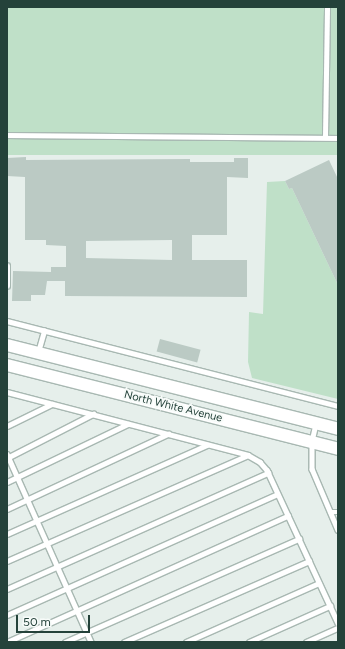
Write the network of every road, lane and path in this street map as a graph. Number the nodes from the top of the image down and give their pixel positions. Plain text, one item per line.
1 (327, 7) edge
2 (7, 135) edge
3 (325, 138) junction
4 (338, 138) edge
5 (7, 266) edge
6 (7, 286) edge
7 (7, 321) edge
8 (44, 331) junction
9 (7, 345) edge
10 (38, 352) junction
11 (7, 364) edge
12 (7, 392) edge
13 (53, 404) junction
14 (338, 406) edge
15 (93, 414) junction
16 (316, 423) junction
17 (128, 424) junction
18 (7, 426) edge
19 (338, 429) edge
20 (168, 434) junction
21 (312, 442) junction
22 (208, 444) junction
23 (338, 449) edge
24 (248, 455) junction
25 (8, 456) edge
26 (268, 472) junction
27 (17, 478) junction
28 (7, 482) edge
29 (277, 494) junction
30 (27, 500) junction
31 (7, 509) edge
32 (330, 512) junction
33 (338, 512) edge
34 (288, 516) junction
35 (36, 520) junction
36 (338, 530) edge
37 (7, 534) edge
38 (299, 539) junction
39 (46, 543) junction
40 (7, 561) edge
41 (309, 561) junction
42 (57, 567) junction
43 (320, 584) junction
44 (66, 588) junction
45 (7, 589) edge
46 (330, 606) junction
47 (77, 611) junction
48 (7, 615) edge
49 (338, 623) edge
50 (338, 628) edge
51 (86, 632) junction
52 (7, 642) edge
53 (65, 642) edge
54 (91, 642) edge
55 (124, 642) edge
56 (186, 642) edge
57 (249, 642) edge
58 (306, 642) edge

1 - 3 lane
2 - 3 lane
3 - 4 lane
5 - 6 lane
7 - 8 lane
8 - 10 lane
8 - 14 lane
9 - 10 main road, North White Avenue
10 - 16 main road, North White Avenue
11 - 21 main road, North White Avenue
12 - 13 lane
13 - 15 lane
13 - 18 lane
15 - 17 lane
15 - 25 lane
16 - 19 main road, North White Avenue
16 - 21 lane
17 - 20 lane
17 - 27 lane
20 - 22 lane
20 - 30 lane
21 - 23 main road, North White Avenue
21 - 32 lane
22 - 24 lane
22 - 35 lane
24 - 26 lane
24 - 39 lane
25 - 27 lane
26 - 29 lane
26 - 42 lane
27 - 28 lane
27 - 30 lane
29 - 34 lane
29 - 44 lane
30 - 31 lane
30 - 35 lane
32 - 33 lane
32 - 36 lane
34 - 38 lane
34 - 47 lane
35 - 37 lane
35 - 39 lane
38 - 41 lane
38 - 51 lane
39 - 40 lane
39 - 42 lane
41 - 43 lane
41 - 55 lane
42 - 44 lane
42 - 45 lane
43 - 46 lane
43 - 56 lane
44 - 47 lane
44 - 48 lane
46 - 49 lane
46 - 57 lane
47 - 51 lane
47 - 52 lane
50 - 58 lane
51 - 53 lane
51 - 54 lane

